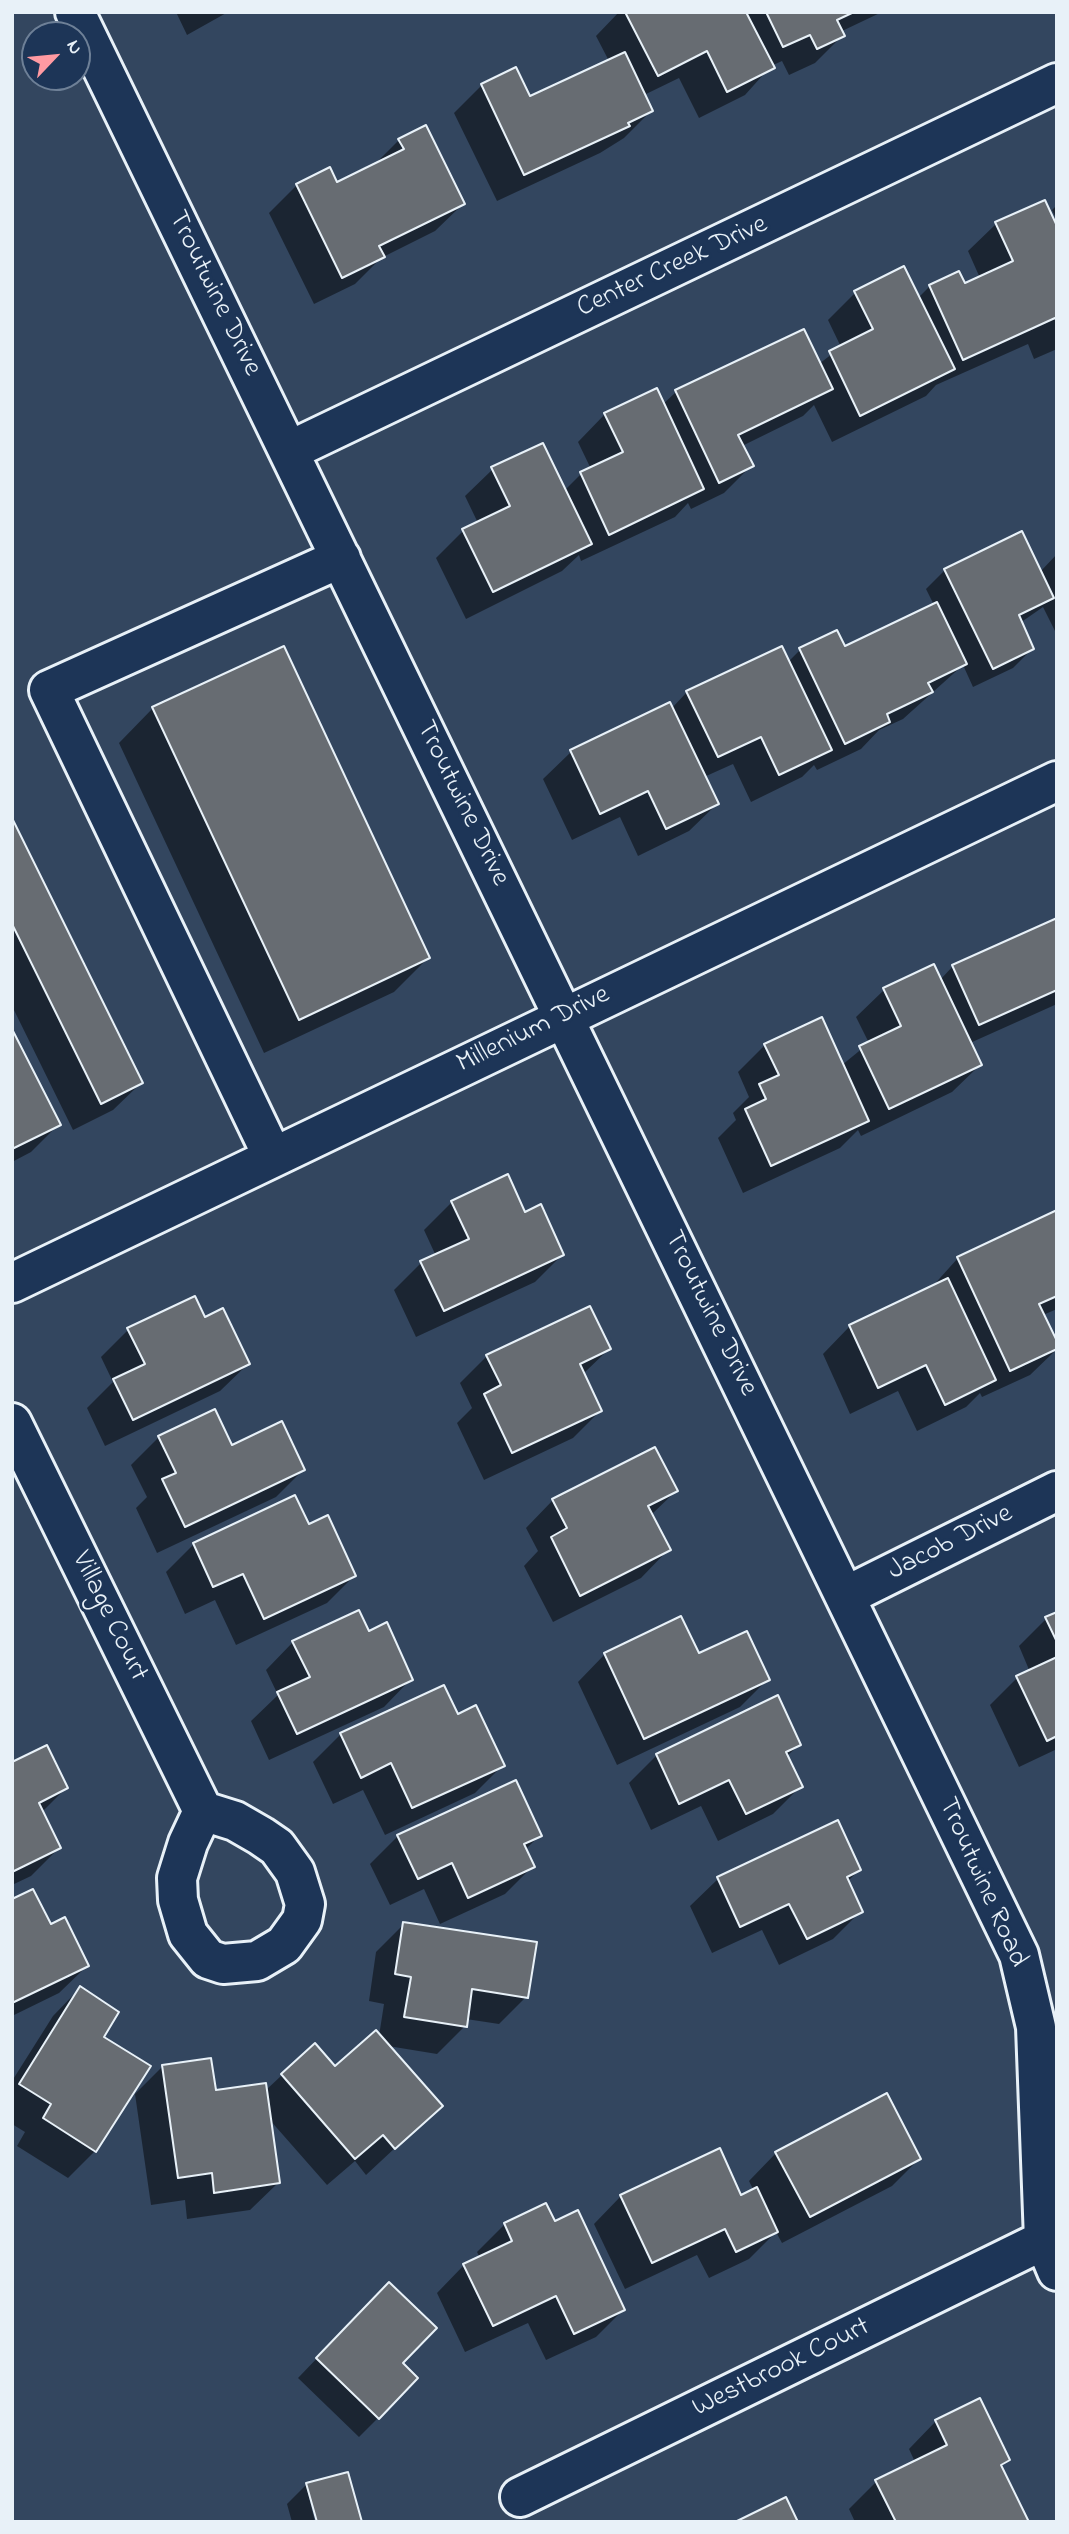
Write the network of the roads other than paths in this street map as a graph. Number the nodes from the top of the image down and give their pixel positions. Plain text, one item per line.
1 (75, 12) edge
2 (1057, 83) edge
3 (289, 451) junction
4 (341, 558) junction
5 (1057, 781) edge
6 (564, 1016) junction
7 (273, 1157) junction
8 (12, 1283) edge
9 (12, 1423) edge
10 (1057, 1491) edge
11 (846, 1597) junction
12 (204, 1811) dead end
13 (1050, 2255) edge
14 (520, 2497) dead end

1 - 3 street, Troutwine Drive
2 - 3 street, Center Creek Drive
3 - 4 street, Troutwine Drive
4 - 6 street, Troutwine Drive
4 - 7 street
5 - 6 street, Millenium Drive
6 - 7 street, Millenium Drive
6 - 11 street, Troutwine Drive
7 - 8 street, Millenium Drive
9 - 12 street, Village Court
10 - 11 street, Jacob Drive
11 - 13 street, Troutwine Road
13 - 14 street, Westbrook Court

